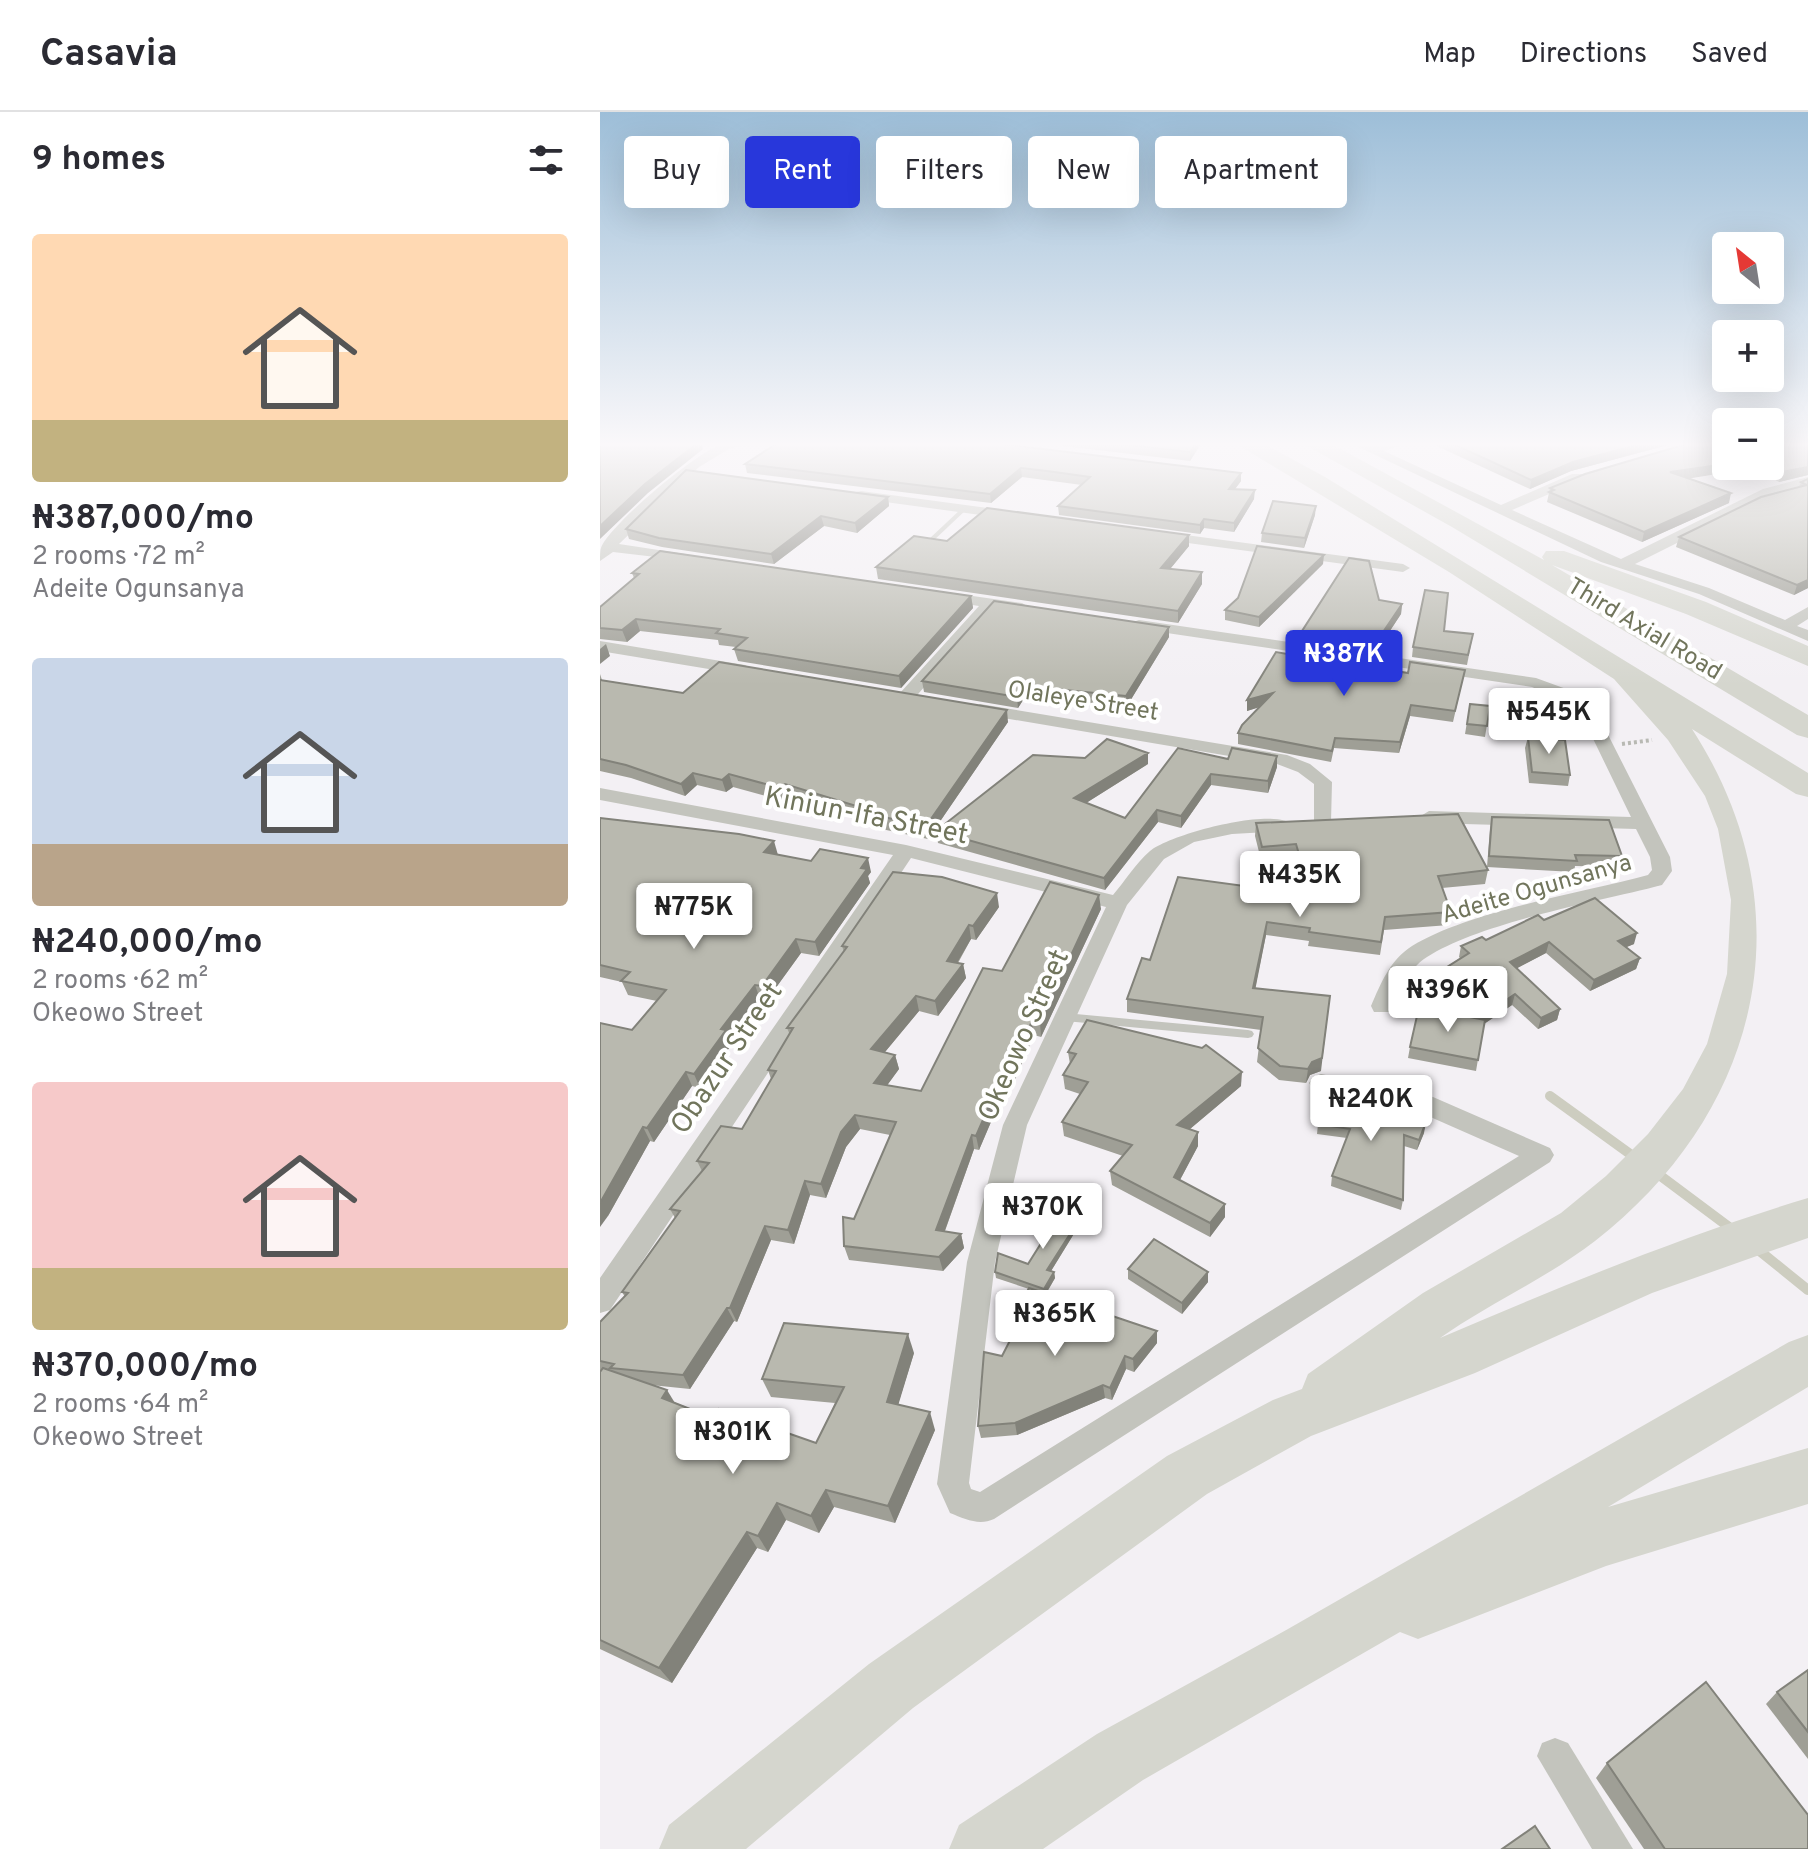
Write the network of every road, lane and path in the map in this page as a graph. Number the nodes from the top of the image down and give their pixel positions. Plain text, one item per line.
1 (629, 523) edge
2 (949, 523) edge
3 (1388, 523) edge
4 (1463, 523) edge
5 (1464, 523) edge
6 (1526, 523) edge
7 (1705, 523) edge
8 (1152, 534) edge
9 (930, 541) edge
10 (602, 554) edge
11 (700, 561) edge
12 (1623, 564) junction
13 (1403, 568) dead end
14 (929, 594) edge
15 (990, 603) junction
16 (1036, 610) edge
17 (1808, 612) edge
18 (1115, 621) edge
19 (1780, 633) junction
20 (1808, 636) edge
21 (600, 646) edge
22 (1808, 657) edge
23 (768, 674) edge
24 (1628, 677) junction
25 (906, 697) edge
26 (968, 707) edge
27 (1808, 728) edge
28 (1808, 787) edge
29 (600, 794) edge
30 (1412, 817) edge
31 (1351, 821) edge
32 (1321, 822) junction
33 (1644, 823) junction
34 (906, 851) junction
35 (1118, 903) junction
36 (1382, 1006) dead end
37 (1065, 1017) junction
38 (1248, 1034) dead end
39 (1321, 1083) dead end
40 (1808, 1218) edge
41 (600, 1301) edge
42 (1808, 1359) edge
43 (1292, 1418) junction
44 (1808, 1476) edge
45 (1310, 1651) junction
46 (1555, 1756) dead end
47 (693, 1849) edge
48 (983, 1849) edge
49 (1614, 1849) edge

1 - 10 street
2 - 9 lane
3 - 24 highway, Third Axial Road
4 - 27 highway, Third Axial Road
5 - 19 highway
6 - 12 street
7 - 12 street
8 - 13 street
10 - 11 street
12 - 19 street
14 - 15 street
15 - 16 street
15 - 25 street
17 - 19 street
18 - 33 street, Adeite Ogunsanya
19 - 20 street
19 - 22 highway
21 - 23 street
24 - 28 highway, Third Axial Road
24 - 43 highway
26 - 32 street, Olaleye Street
29 - 34 street, Kiniun-Ifa Street
30 - 33 street
31 - 32 street, Okeowo Street
32 - 35 street, Okeowo Street
33 - 36 street, Adeite Ogunsanya
34 - 35 street, Kiniun-Ifa Street
34 - 41 street, Obazur Street
35 - 37 street, Okeowo Street
37 - 38 lane
37 - 39 street, Okeowo Street
40 - 43 highway
42 - 45 highway
43 - 47 highway
44 - 45 highway
45 - 48 highway
46 - 49 street

